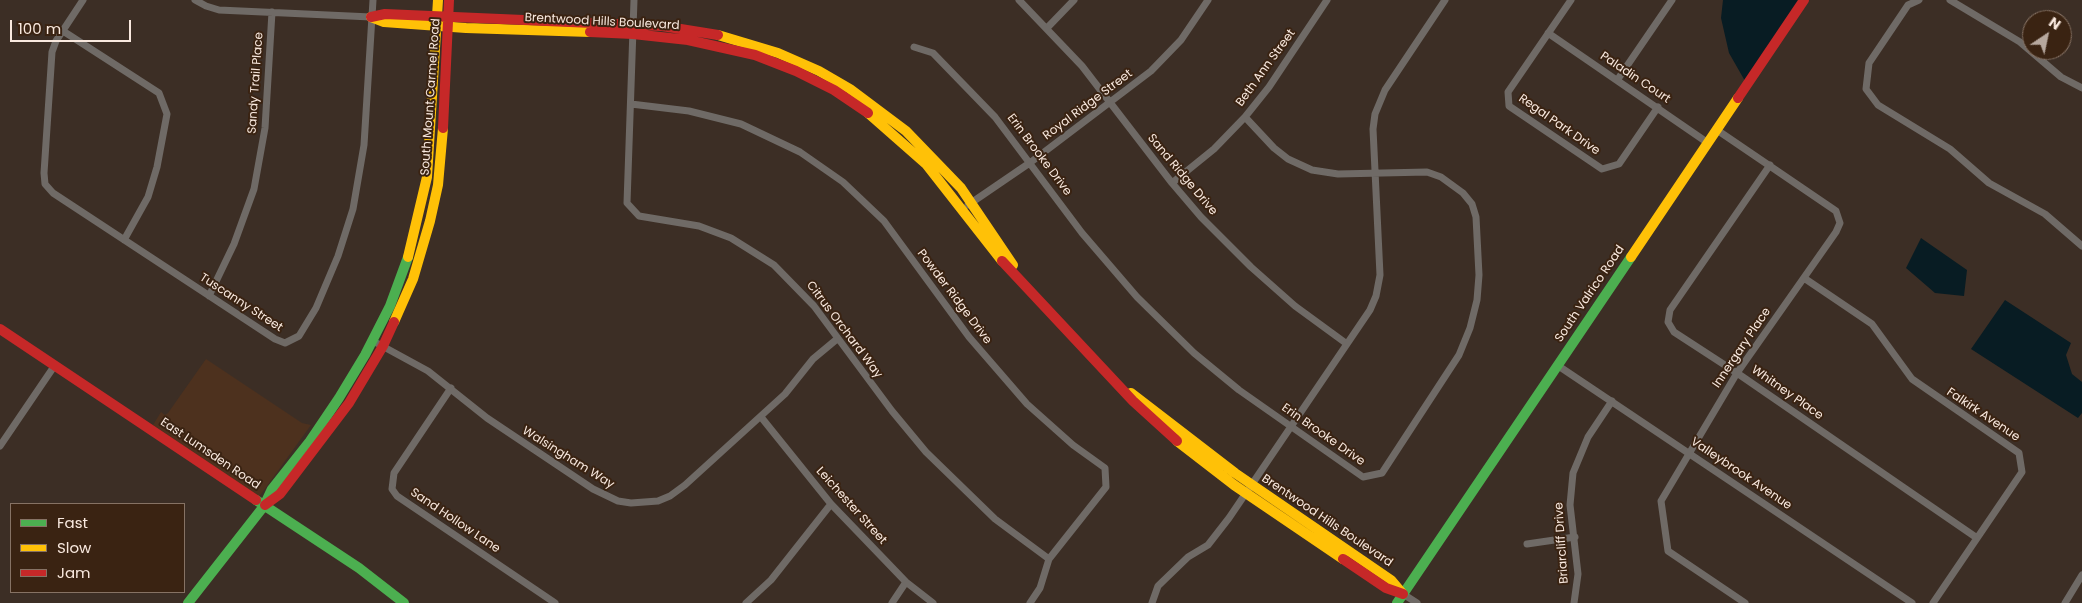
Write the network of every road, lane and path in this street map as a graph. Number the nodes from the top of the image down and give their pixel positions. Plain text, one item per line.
1 (83, 0) edge
2 (195, 0) edge
3 (373, 0) edge
4 (438, 0) edge
5 (449, 0) edge
6 (634, 0) edge
7 (1020, 0) edge
8 (1074, 0) edge
9 (1208, 0) edge
10 (1327, 0) edge
11 (1445, 0) edge
12 (1570, 0) edge
13 (1672, 0) edge
14 (1804, 0) edge
15 (1918, 0) edge
16 (1950, 0) edge
17 (272, 12) junction
18 (371, 17) junction
19 (542, 20) junction
20 (443, 22) junction
21 (1047, 28) junction
22 (633, 30) junction
23 (63, 31) junction
24 (542, 32) junction
25 (1548, 33) junction
26 (914, 47) dead end
27 (1618, 80) junction
28 (2082, 88) edge
29 (1111, 103) junction
30 (631, 104) junction
31 (1658, 107) junction
32 (1245, 117) junction
33 (1717, 130) junction
34 (1708, 143) junction
35 (1031, 162) junction
36 (1770, 165) junction
37 (1375, 173) junction
38 (1172, 183) junction
39 (968, 205) junction
40 (124, 240) junction
41 (2082, 246) edge
42 (1804, 278) junction
43 (209, 296) junction
44 (0, 329) edge
45 (837, 339) junction
46 (373, 341) junction
47 (1347, 344) junction
48 (383, 346) junction
49 (55, 365) junction
50 (1557, 365) junction
51 (1738, 373) junction
52 (451, 388) junction
53 (1612, 401) junction
54 (761, 417) junction
55 (1292, 427) junction
56 (0, 446) edge
57 (1690, 452) junction
58 (1249, 489) junction
59 (831, 504) junction
60 (264, 506) junction
61 (1574, 537) junction
62 (1977, 538) junction
63 (1527, 544) dead end
64 (1049, 559) junction
65 (2082, 575) edge
66 (906, 582) junction
67 (1403, 594) junction
68 (188, 603) edge
69 (404, 603) edge
70 (555, 603) edge
71 (746, 603) edge
72 (892, 603) edge
73 (933, 603) edge
74 (1030, 603) edge
75 (1152, 603) edge
76 (1397, 603) edge
77 (1417, 603) edge
78 (1574, 603) edge
79 (1745, 603) edge
80 (1912, 603) edge
81 (1933, 603) edge
82 (2065, 603) edge

1 - 23 street, Tuscanny Street
2 - 17 street, Brentwood Hills Boulevard
3 - 18 street, Tuscanny Street
4 - 20 street, South Mount Carmel Road
5 - 20 street, South Mount Carmel Road
6 - 22 street, Citrus Orchard Way
7 - 21 street, Sand Ridge Drive
8 - 21 street
9 - 29 street, Royal Ridge Street
10 - 32 street, Beth Ann Street
11 - 37 street
12 - 25 street, Regal Park Drive
13 - 27 street
14 - 33 street, South Valrico Road
15 - 41 street
16 - 28 street
17 - 18 street, Brentwood Hills Boulevard
17 - 43 street, Sandy Trail Place
18 - 20 street, Brentwood Hills Boulevard
18 - 43 street, Tuscanny Street
19 - 20 street, Brentwood Hills Boulevard
19 - 22 street, Brentwood Hills Boulevard
19 - 24 street
20 - 24 street, Brentwood Hills Boulevard
20 - 46 street, South Mount Carmel Road
20 - 48 street, South Mount Carmel Road
21 - 29 street, Sand Ridge Drive
22 - 24 street, Brentwood Hills Boulevard
22 - 30 street, Citrus Orchard Way
22 - 39 street, Brentwood Hills Boulevard
23 - 40 street, Tuscanny Street
23 - 40 street
25 - 27 street, Paladin Court
25 - 31 street, Regal Park Drive
26 - 35 street, Erin Brooke Drive
27 - 31 street, Paladin Court
29 - 35 street, Royal Ridge Street
29 - 38 street, Sand Ridge Drive
30 - 45 street, Citrus Orchard Way
30 - 64 street, Powder Ridge Drive
31 - 34 street, Paladin Court
32 - 37 street, Erin Brooke Drive
32 - 38 street, Beth Ann Street
33 - 34 street, South Valrico Road
33 - 36 street, Innergary Place
34 - 50 street, South Valrico Road
35 - 39 street, Royal Ridge Street
35 - 55 street, Erin Brooke Drive
36 - 42 street, Innergary Place
36 - 51 street, Whitney Place
37 - 47 street
37 - 55 street, Erin Brooke Drive
38 - 47 street, Sand Ridge Drive
39 - 58 street, Brentwood Hills Boulevard
40 - 43 street, Tuscanny Street
42 - 51 street, Innergary Place
42 - 62 street, Falkirk Avenue
44 - 49 street, East Lumsden Road
45 - 54 street, Walsingham Way
45 - 64 street, Citrus Orchard Way
46 - 48 street, Walsingham Way
46 - 60 street, South Mount Carmel Road
47 - 55 street
48 - 52 street, Walsingham Way
48 - 60 street, South Mount Carmel Road
49 - 56 street
49 - 60 street, East Lumsden Road
50 - 53 street, Valleybrook Avenue
50 - 67 street, South Valrico Road
51 - 57 street, Innergary Place
51 - 62 street, Whitney Place
52 - 54 street, Walsingham Way
52 - 70 street, Sand Hollow Lane
53 - 57 street, Valleybrook Avenue
53 - 61 street, Briarcliff Drive
54 - 59 street, Leichester Street
55 - 58 street
57 - 79 street, Innergary Place
57 - 80 street, Valleybrook Avenue
58 - 67 street, Brentwood Hills Boulevard
58 - 75 street
59 - 66 street, Leichester Street
59 - 71 street
60 - 68 street, South Mount Carmel Road
60 - 69 street, East Lumsden Road
61 - 63 street
61 - 78 street, Briarcliff Drive
62 - 81 street, Falkirk Avenue
64 - 74 street, Powder Ridge Drive
65 - 82 street
66 - 72 street
66 - 73 street, Leichester Street
67 - 76 street, South Valrico Road
67 - 77 street

